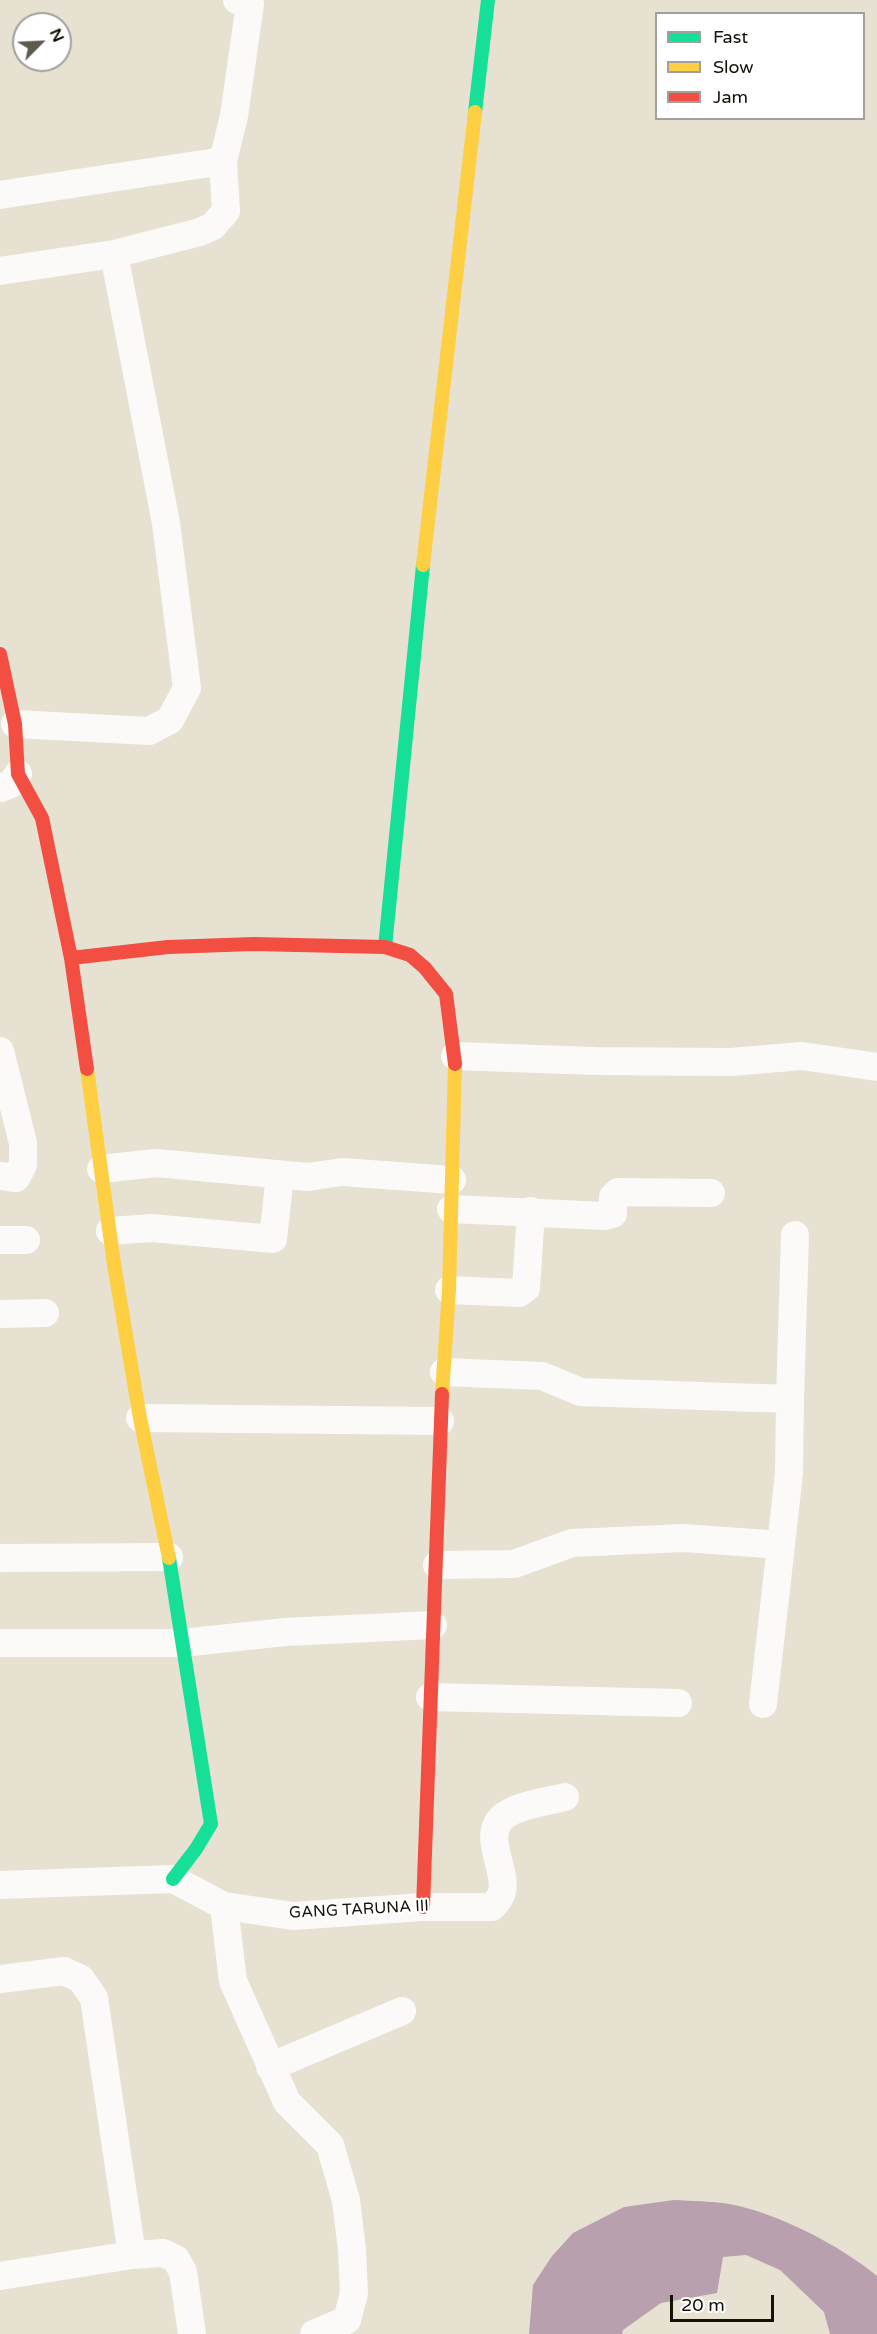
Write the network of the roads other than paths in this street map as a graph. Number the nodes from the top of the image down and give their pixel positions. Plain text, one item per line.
1 (488, 0) edge
2 (246, 1) edge
3 (223, 161) junction
4 (0, 195) edge
5 (114, 254) junction
6 (0, 271) edge
7 (0, 654) edge
8 (15, 724) junction
9 (9, 781) edge
10 (385, 947) junction
11 (71, 958) junction
12 (0, 1052) edge
13 (455, 1056) junction
14 (877, 1067) edge
15 (101, 1169) junction
16 (280, 1175) junction
17 (0, 1176) edge
18 (452, 1180) junction
19 (711, 1193) dead end
20 (451, 1209) junction
21 (531, 1211) junction
22 (110, 1231) junction
23 (795, 1235) dead end
24 (449, 1290) junction
25 (45, 1313) dead end
26 (0, 1314) edge
27 (444, 1372) junction
28 (790, 1399) junction
29 (140, 1418) junction
30 (440, 1421) junction
31 (782, 1545) junction
32 (0, 1557) edge
33 (169, 1557) junction
34 (437, 1565) junction
35 (433, 1625) junction
36 (0, 1643) edge
37 (182, 1643) junction
38 (430, 1697) junction
39 (678, 1703) dead end
40 (763, 1704) dead end
41 (564, 1797) dead end
42 (173, 1879) junction
43 (0, 1884) edge
44 (224, 1906) junction
45 (423, 1907) junction
46 (0, 1979) edge
47 (402, 2011) dead end
48 (270, 2067) junction
49 (132, 2255) junction
50 (0, 2276) edge
51 (192, 2334) edge
52 (314, 2334) edge

1 - 10 street
2 - 3 street
3 - 4 street
3 - 5 street
5 - 6 street
5 - 8 street
7 - 8 street
8 - 9 street
9 - 11 street
10 - 11 street
10 - 13 street
11 - 15 street
12 - 17 street
13 - 14 street
13 - 18 street
15 - 16 street
15 - 22 street
16 - 18 street
16 - 22 street
18 - 20 street
19 - 21 street
20 - 21 street
20 - 24 street
21 - 24 street
22 - 29 street
23 - 28 street
24 - 27 street
25 - 26 street
27 - 28 street
27 - 30 street
28 - 31 street
29 - 30 street
29 - 33 street
30 - 34 street
31 - 34 street
31 - 40 street
32 - 33 street
33 - 37 street
34 - 35 street
35 - 37 street
35 - 38 street
36 - 37 street
37 - 42 street
38 - 39 street
38 - 45 street
41 - 45 street, GANG TARUNA III
42 - 43 street, GANG TARUNA III
42 - 44 street, GANG TARUNA III
44 - 45 street, GANG TARUNA III
44 - 48 street
46 - 49 street
47 - 48 street
48 - 52 street
49 - 50 street
49 - 51 street

